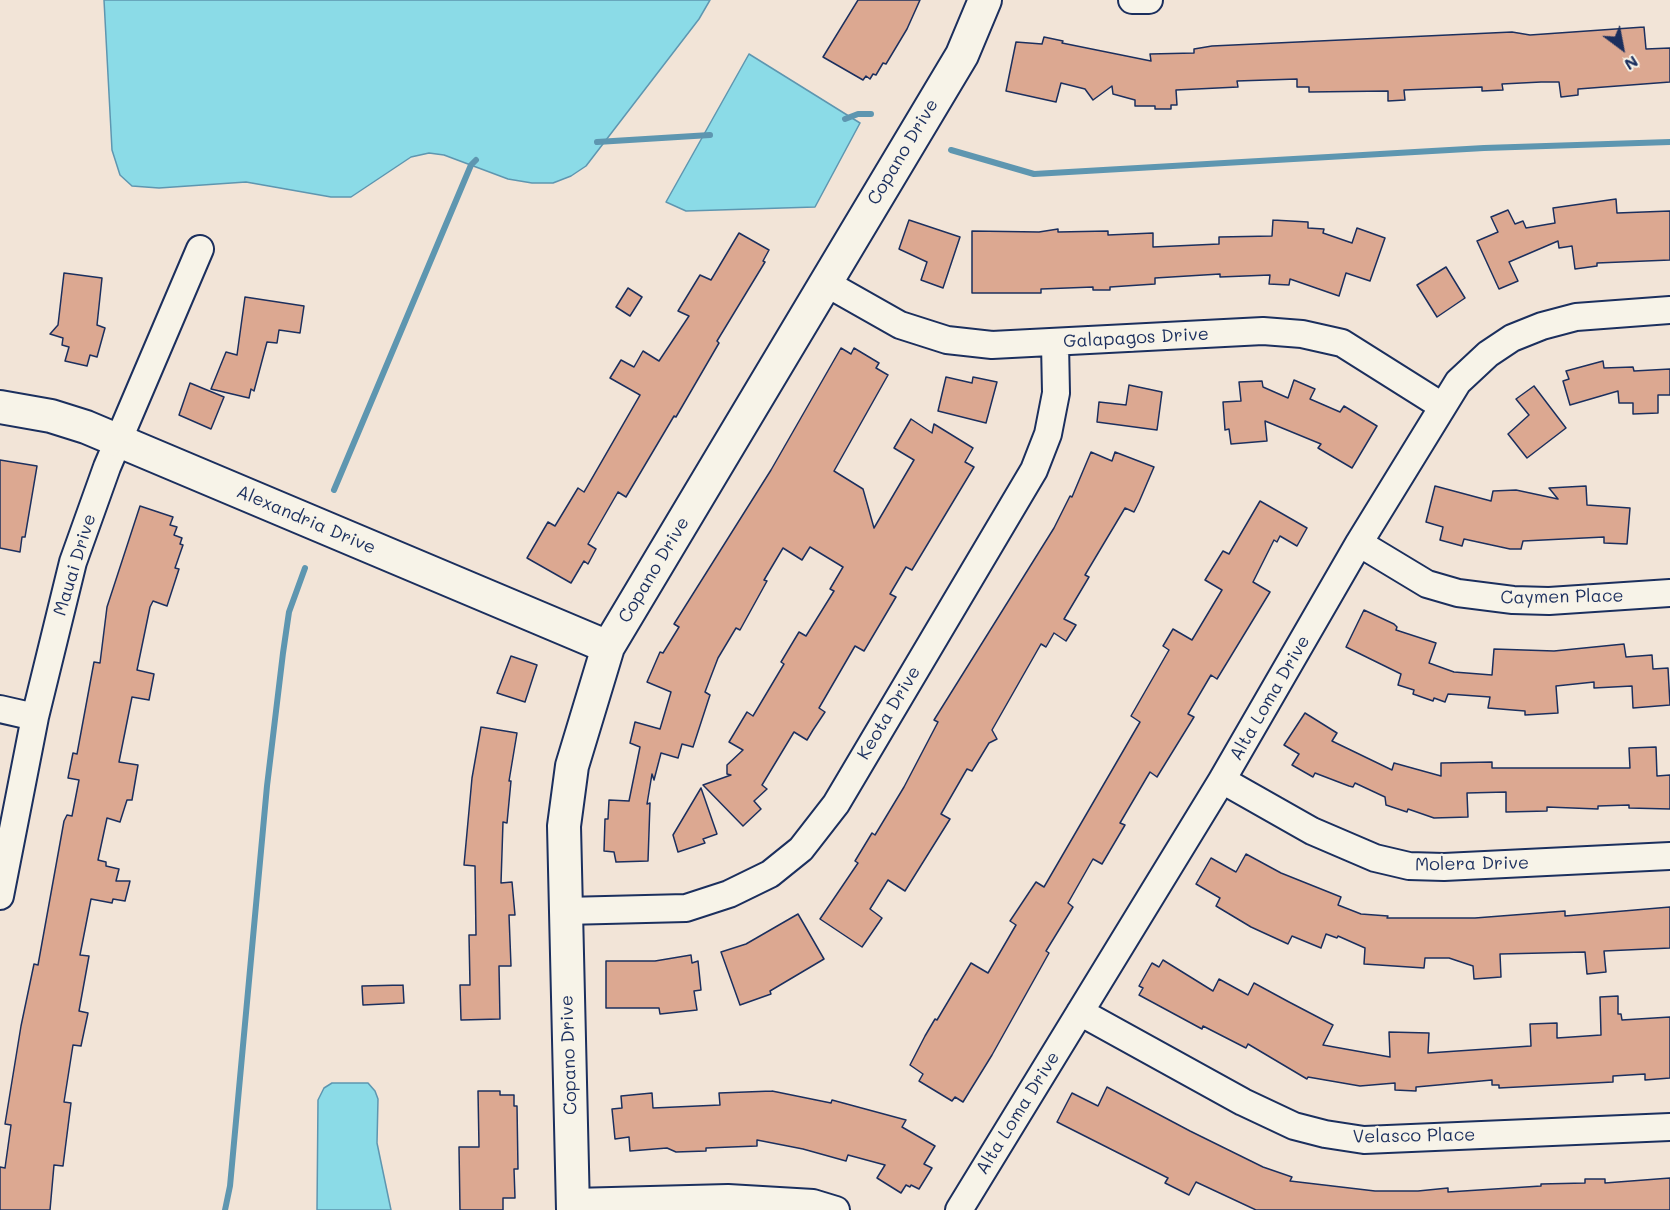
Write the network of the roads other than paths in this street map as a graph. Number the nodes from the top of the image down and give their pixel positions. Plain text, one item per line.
1 (985, 0) edge
2 (1132, 0) edge
3 (1149, 0) edge
4 (200, 249) dead end
5 (824, 282) junction
6 (1670, 310) edge
7 (1055, 343) junction
8 (1442, 406) junction
9 (0, 407) edge
10 (120, 441) junction
11 (1359, 543) junction
12 (1670, 593) edge
13 (608, 647) junction
14 (0, 709) edge
15 (35, 717) junction
16 (1222, 780) junction
17 (1670, 856) edge
18 (0, 896) edge
19 (565, 911) junction
20 (1080, 1012) junction
21 (1670, 1127) edge
22 (573, 1206) edge
23 (836, 1210) edge
24 (959, 1210) edge

1 - 5 street, Copano Drive
2 - 3 street
4 - 10 street, Mauai Drive
5 - 7 street, Galapagos Drive
5 - 13 street, Copano Drive
6 - 8 street, Alta Loma Drive
7 - 8 street, Galapagos Drive
7 - 19 street, Keota Drive
8 - 11 street, Alta Loma Drive
9 - 10 street, Alexandria Drive
10 - 13 street, Alexandria Drive
10 - 15 street, Mauai Drive
11 - 12 street, Caymen Place
11 - 16 street, Alta Loma Drive
13 - 19 street, Copano Drive
14 - 15 street
15 - 18 street, Mauai Drive
16 - 17 street, Molera Drive
16 - 20 street, Alta Loma Drive
19 - 22 street, Copano Drive
20 - 21 street, Velasco Place
20 - 24 street, Alta Loma Drive
22 - 23 street

